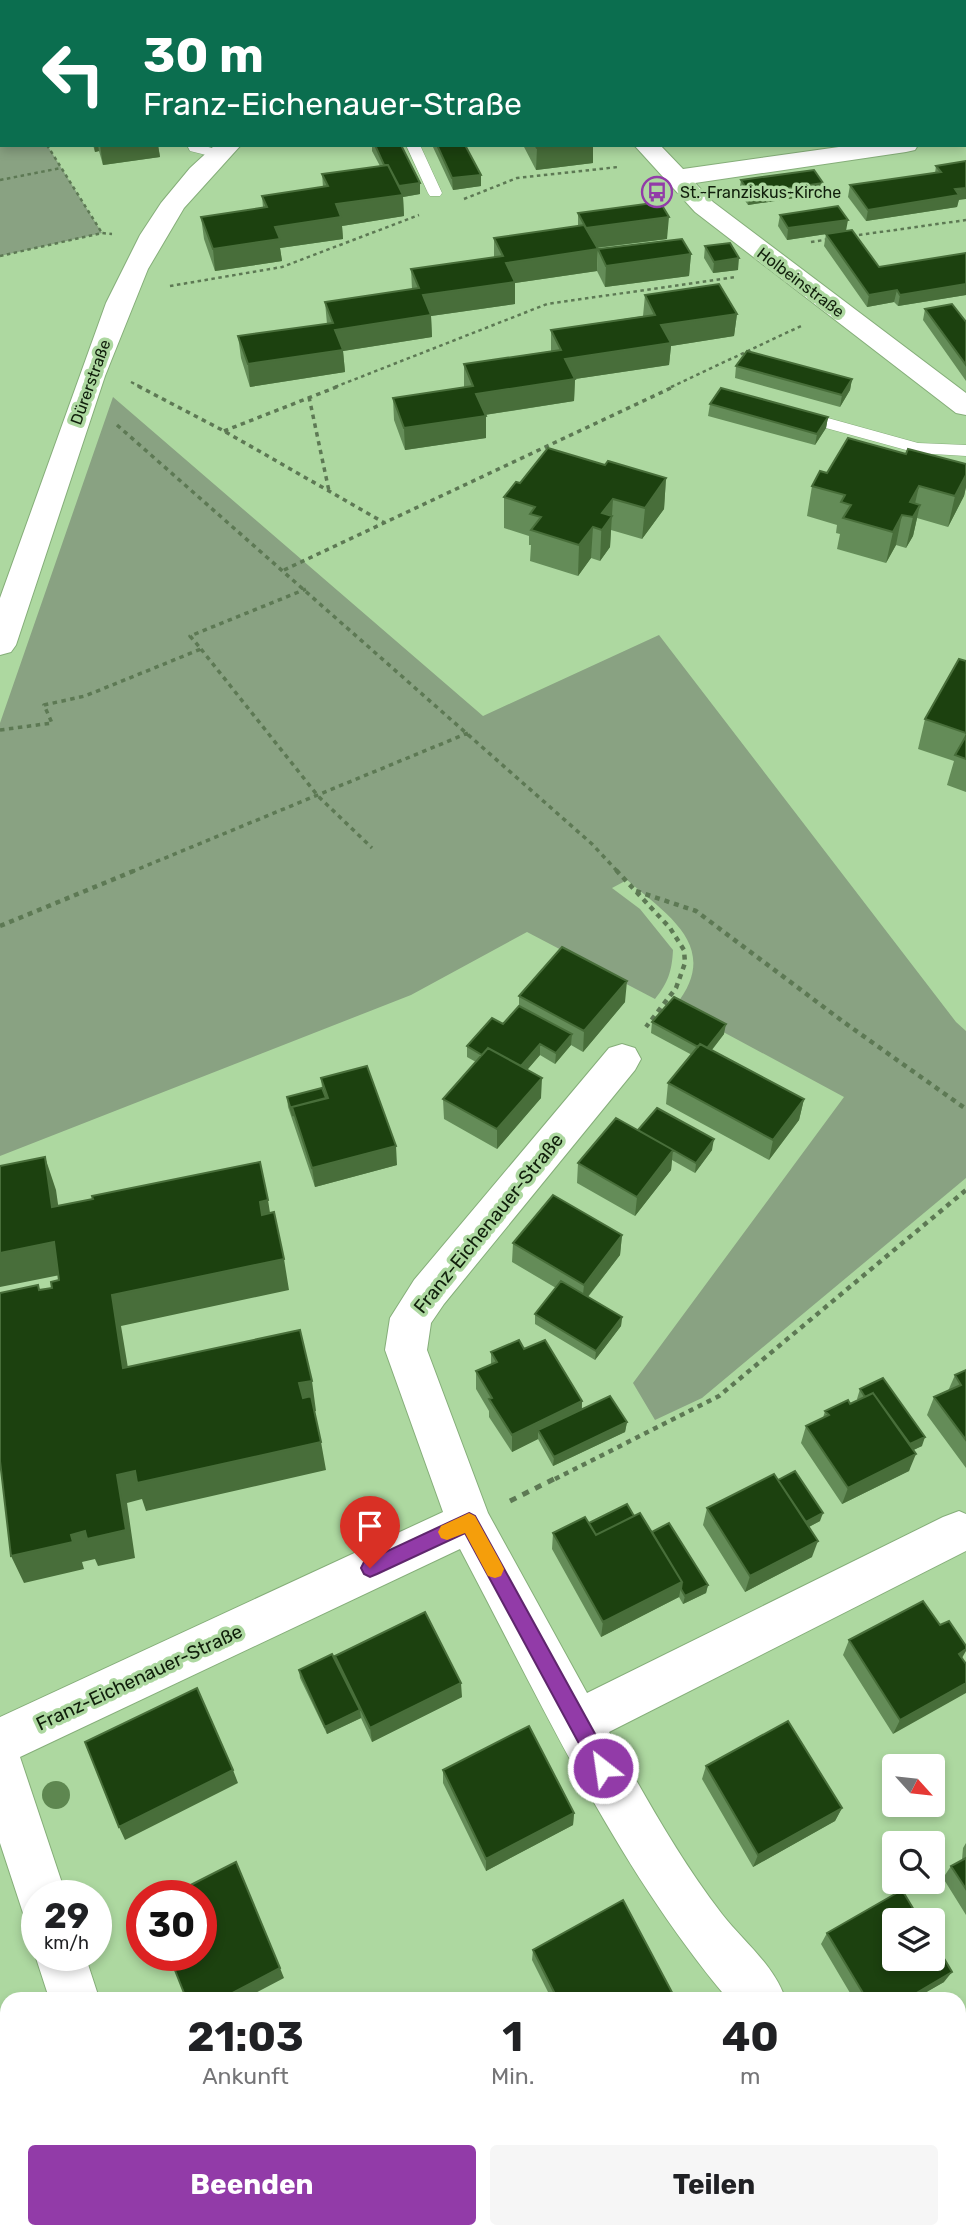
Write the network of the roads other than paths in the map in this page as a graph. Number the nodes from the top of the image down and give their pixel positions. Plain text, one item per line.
1 (414, 147) edge
2 (877, 147) edge
3 (214, 148) edge
4 (661, 162) edge
5 (435, 193) dead end
6 (966, 407) edge
7 (781, 410) edge
8 (966, 450) edge
9 (0, 645) edge
10 (622, 1059) road end
11 (469, 1522) junction
12 (959, 1532) dead end
13 (577, 1723) junction
14 (0, 1742) edge
15 (0, 1766) edge
16 (36, 1880) edge
17 (65, 1971) edge
18 (72, 1992) edge
19 (755, 1992) edge

1 - 5 lane
2 - 4 street
3 - 9 street, Dürerstraße
4 - 6 street, Holbeinstraße
7 - 8 lane
10 - 11 street, Franz-Eichenauer-Straße
11 - 13 street, Franz-Eichenauer-Straße
11 - 14 street, Franz-Eichenauer-Straße
12 - 13 street
13 - 19 street, Franz-Eichenauer-Straße
15 - 16 street
17 - 18 street

